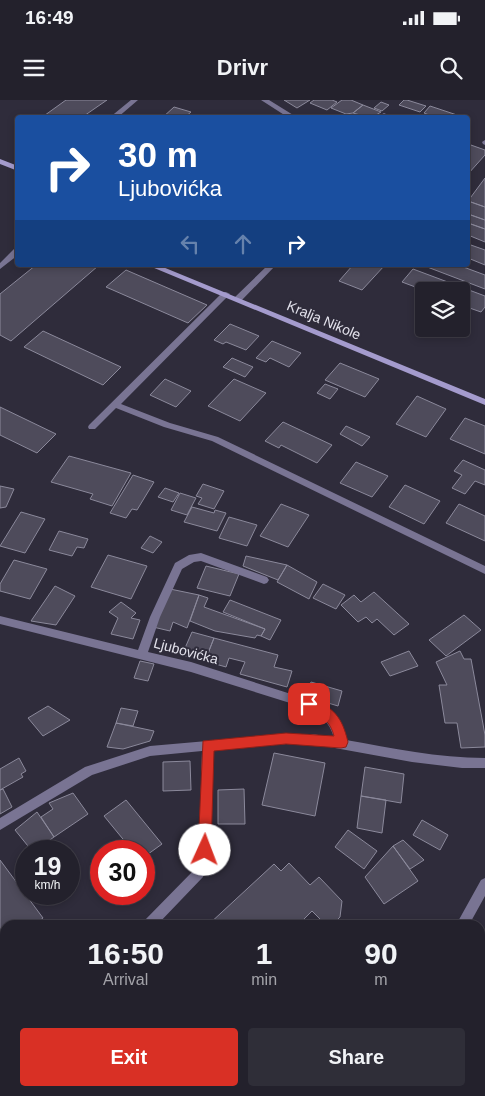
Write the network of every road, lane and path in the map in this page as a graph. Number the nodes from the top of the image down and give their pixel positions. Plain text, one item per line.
1 (135, 100) edge
2 (264, 100) edge
3 (116, 115) edge
4 (290, 115) edge
5 (0, 161) edge
6 (15, 168) edge
7 (15, 253) edge
8 (0, 267) edge
9 (156, 267) edge
10 (270, 267) edge
11 (226, 294) junction
12 (238, 299) junction
13 (485, 402) edge
14 (116, 405) junction
15 (92, 427) dead end
16 (485, 570) edge
17 (264, 580) dead end
18 (0, 620) edge
19 (142, 654) junction
20 (341, 742) junction
21 (208, 745) junction
22 (485, 763) edge
23 (0, 824) edge
24 (485, 884) edge
25 (153, 920) edge
26 (465, 920) edge

1 - 3 street
2 - 4 street
5 - 6 street
7 - 8 street
9 - 11 street, Kralja Nikole
10 - 12 street
11 - 12 street, Kralja Nikole
11 - 14 street
12 - 13 street, Kralja Nikole
14 - 15 street
14 - 16 street
17 - 19 street
18 - 19 street, Ljubovićka
19 - 20 street, Ljubovićka
20 - 21 street
20 - 22 street
21 - 23 street
21 - 25 street
24 - 26 street

